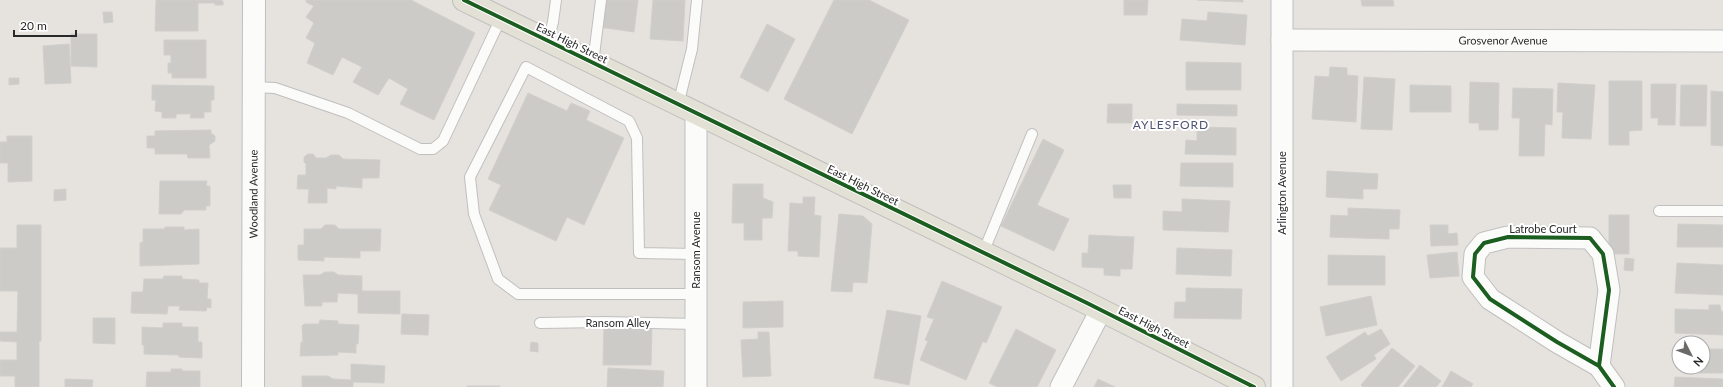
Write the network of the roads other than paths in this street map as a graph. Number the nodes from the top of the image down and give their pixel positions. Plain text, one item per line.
1 (254, 0) edge
2 (556, 0) edge
3 (600, 0) edge
4 (697, 0) edge
5 (1282, 0) edge
6 (470, 1) edge
7 (501, 18) junction
8 (1282, 40) junction
9 (1723, 41) edge
10 (548, 42) junction
11 (593, 63) junction
12 (253, 87) junction
13 (687, 109) junction
14 (1032, 134) dead end
15 (1659, 211) dead end
16 (1723, 211) edge
17 (983, 253) junction
18 (696, 254) junction
19 (696, 294) junction
20 (1101, 310) junction
21 (540, 323) dead end
22 (696, 324) junction
23 (1599, 366) junction
24 (253, 387) edge
25 (696, 387) edge
26 (1061, 387) edge
27 (1254, 387) edge
28 (1282, 387) edge
29 (1614, 387) edge

1 - 12 street, Woodland Avenue
2 - 10 lane
3 - 11 lane
4 - 13 lane
5 - 8 street, Arlington Avenue
6 - 7 main road, East High Street
7 - 10 main road, East High Street
7 - 12 lane
8 - 9 street, Grosvenor Avenue
8 - 28 street, Arlington Avenue
10 - 11 main road, East High Street
11 - 13 main road, East High Street
12 - 24 street, Woodland Avenue
13 - 17 main road, East High Street
13 - 18 street, Ransom Avenue
14 - 17 lane
15 - 16 lane
17 - 20 main road, East High Street
18 - 19 street, Ransom Avenue
18 - 19 lane
19 - 22 street, Ransom Avenue
20 - 26 street
20 - 27 main road, East High Street
21 - 22 lane, Ransom Alley
22 - 25 street, Ransom Avenue
23 - 23 street, Latrobe Court
23 - 29 street, Latrobe Court

